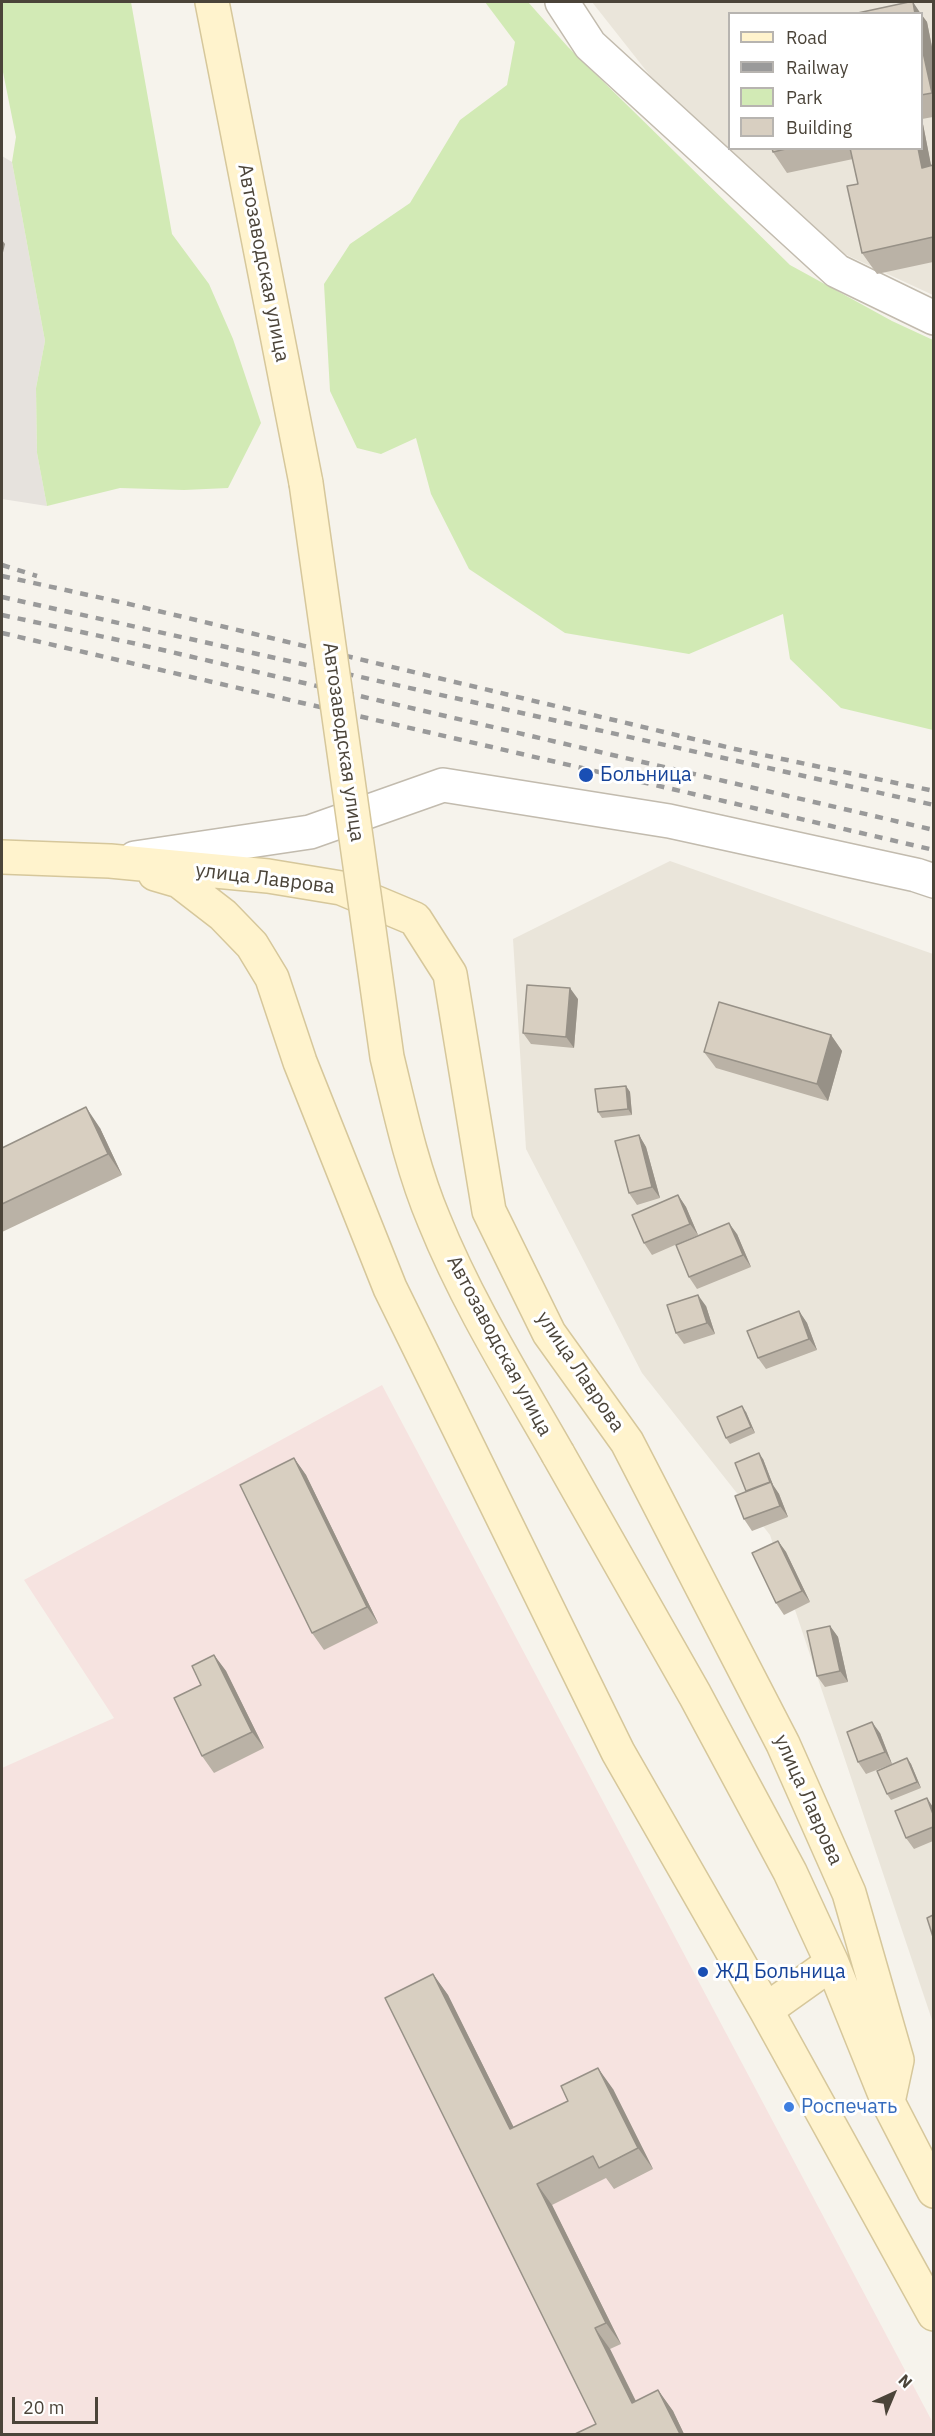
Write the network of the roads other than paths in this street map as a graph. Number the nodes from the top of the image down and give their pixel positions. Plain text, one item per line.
1 (212, 2) edge
2 (562, 2) edge
3 (933, 318) edge
4 (2, 857) edge
5 (110, 861) junction
6 (933, 880) edge
7 (832, 1962) junction
8 (766, 2010) junction
9 (888, 2102) junction
10 (933, 2191) edge
11 (933, 2314) edge

1 - 7 main road, Автозаводская улица, bridge
2 - 3 street
4 - 5 main road
5 - 6 street
5 - 8 main road
5 - 9 main road, улица Лаврова
7 - 8 main road
7 - 9 main road
8 - 11 main road
9 - 10 main road

